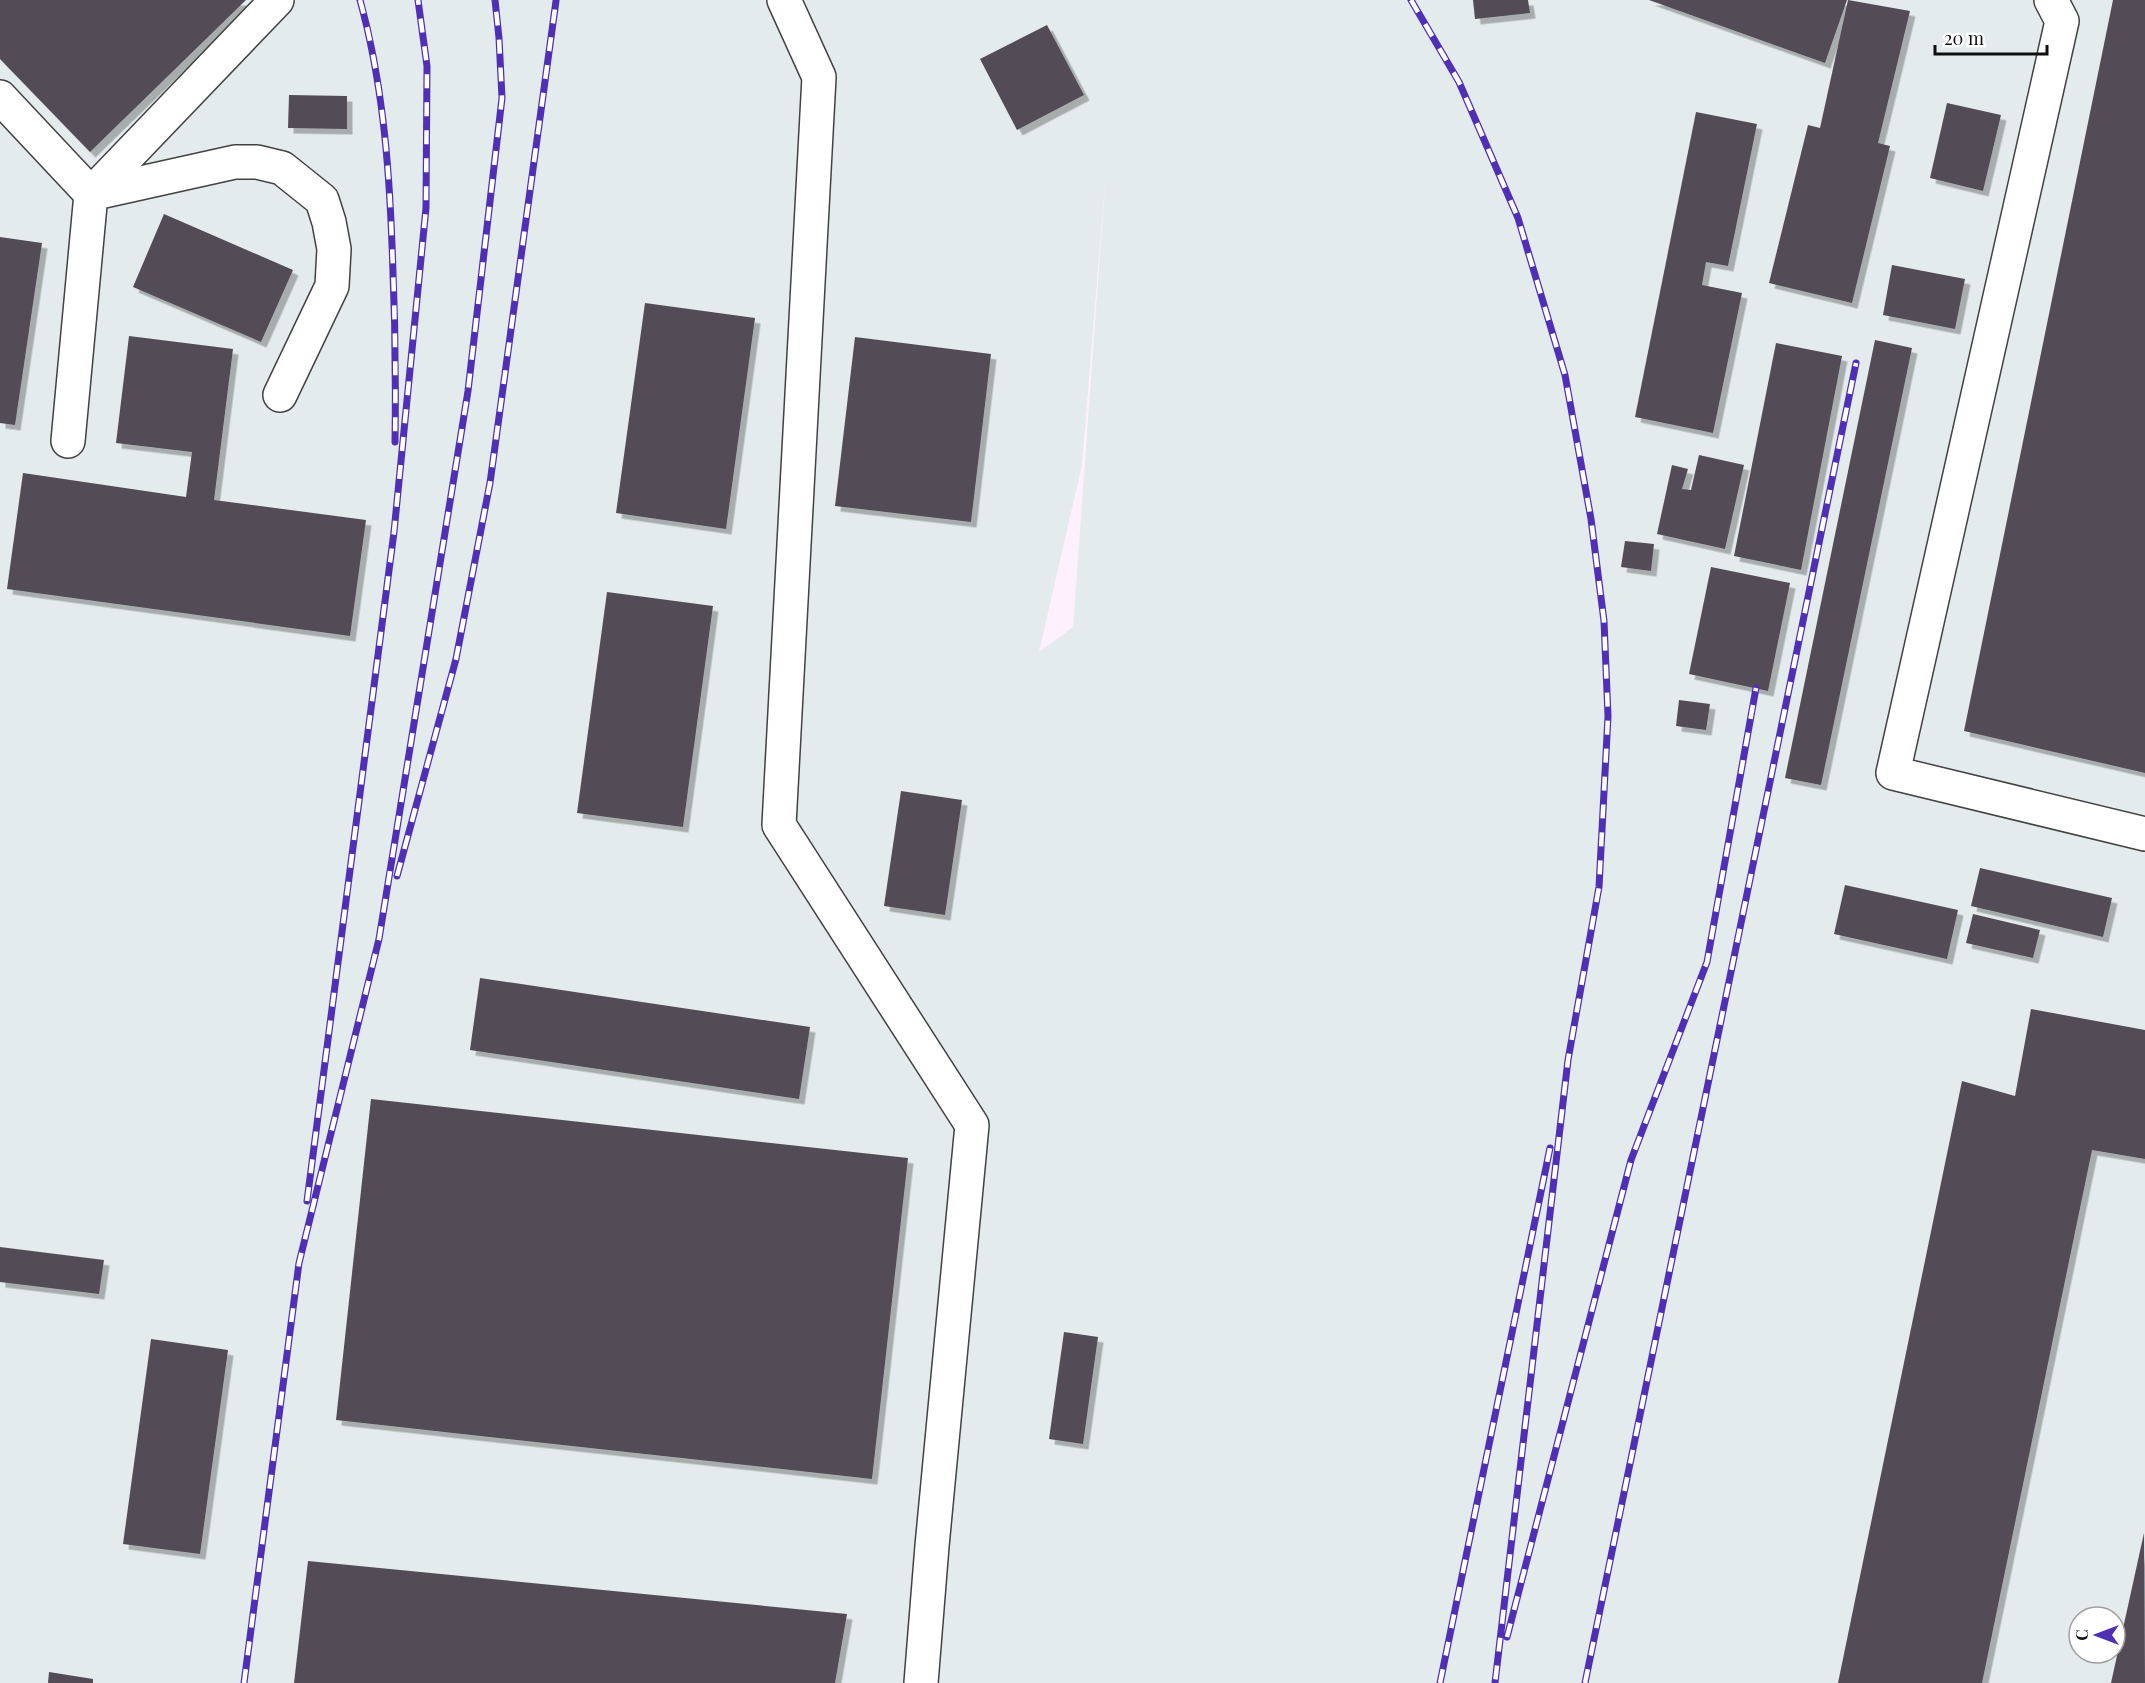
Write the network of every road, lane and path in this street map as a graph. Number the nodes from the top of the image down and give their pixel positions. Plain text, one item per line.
1 (277, 0) edge
2 (784, 0) edge
3 (2050, 0) edge
4 (0, 97) edge
5 (91, 194) junction
6 (280, 395) dead end
7 (68, 441) dead end
8 (2145, 834) edge
9 (921, 1683) edge

1 - 5 lane
2 - 9 lane
3 - 8 lane
4 - 5 lane
5 - 6 lane
5 - 7 lane

